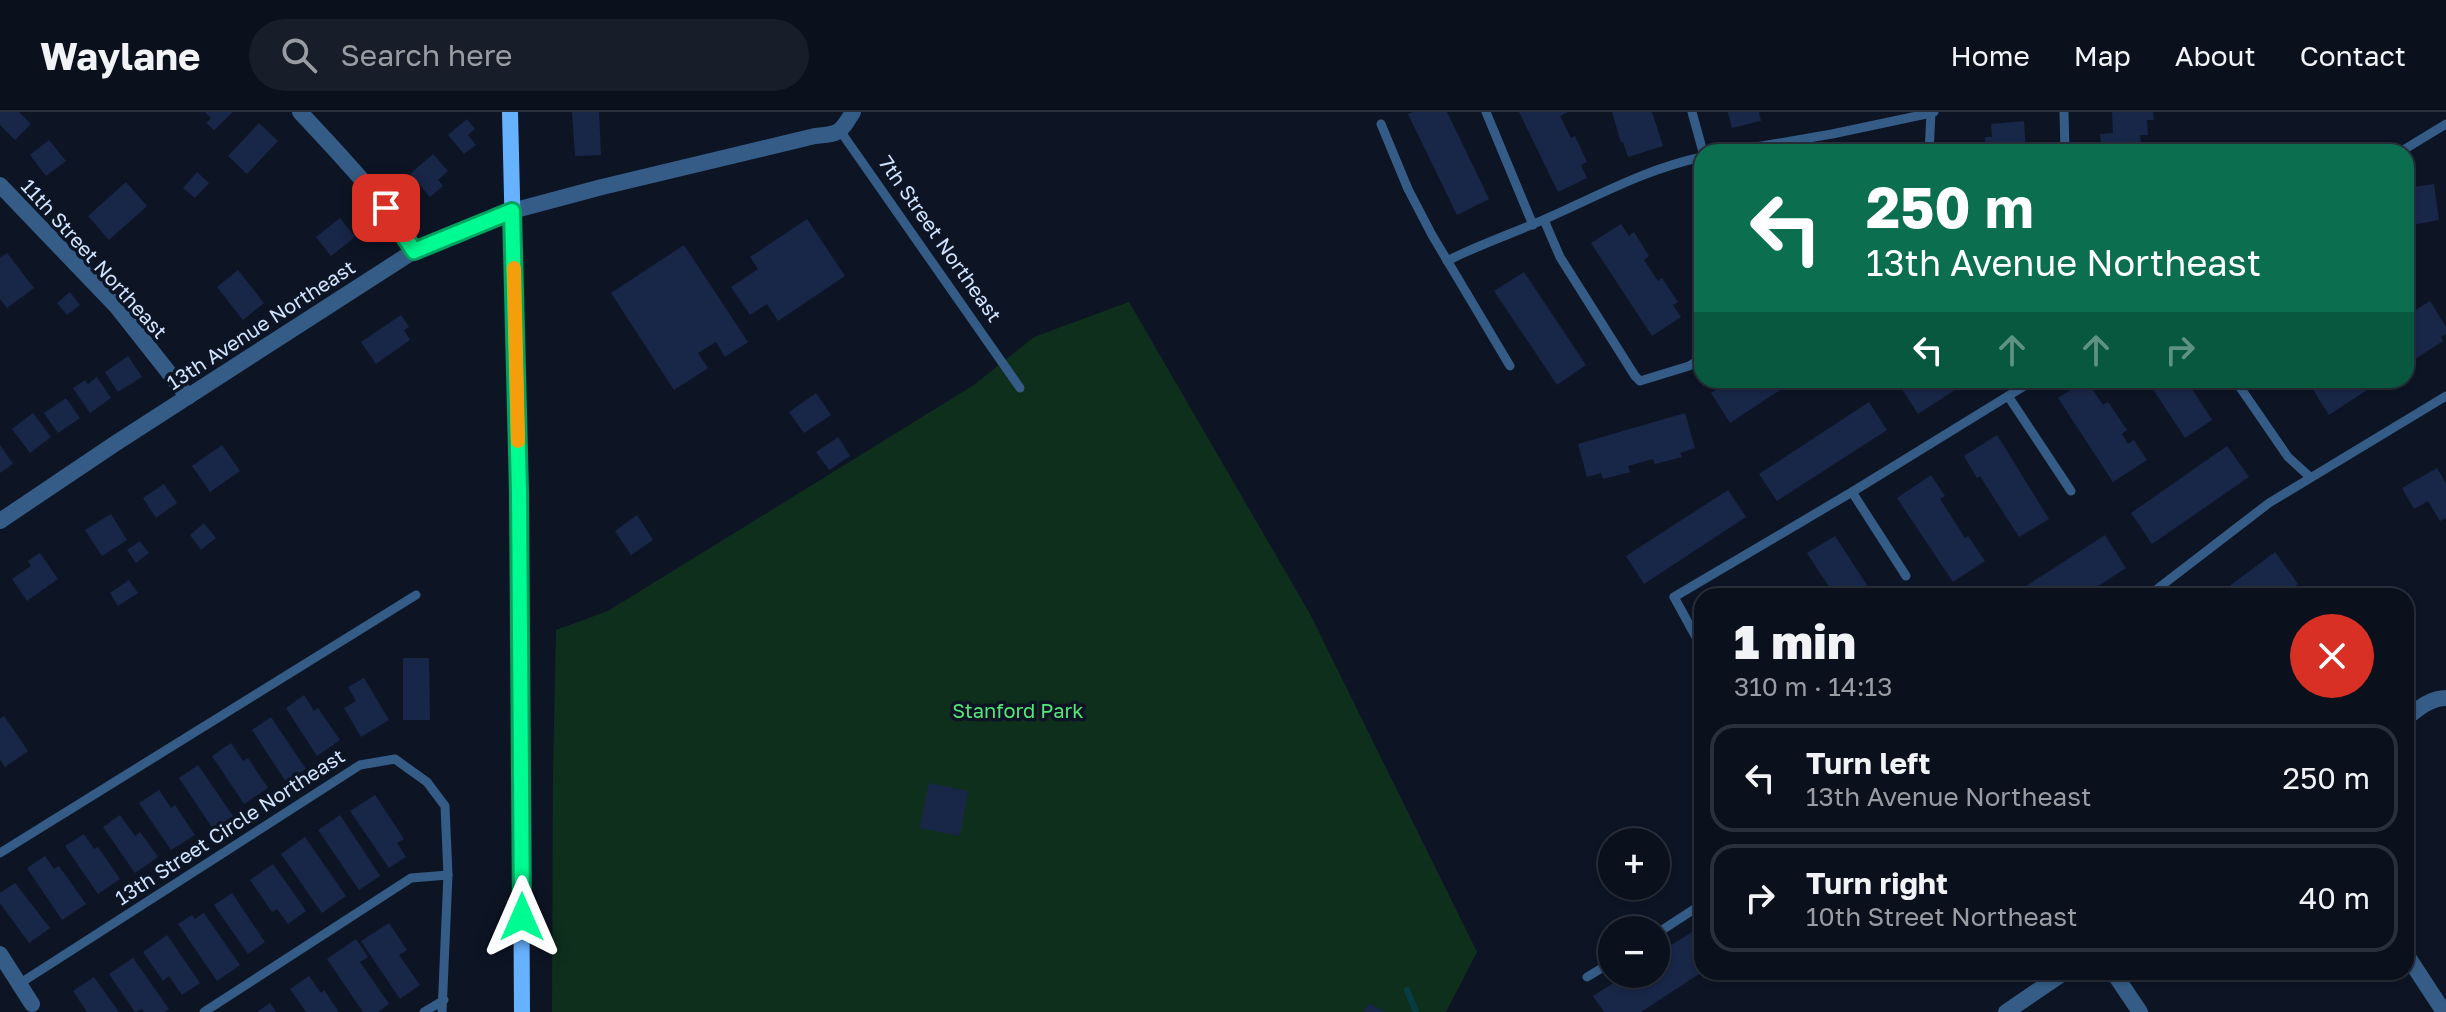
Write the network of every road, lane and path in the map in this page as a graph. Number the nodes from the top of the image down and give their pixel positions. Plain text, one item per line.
1 (300, 112) edge
2 (510, 112) edge
3 (853, 112) edge
4 (1486, 112) edge
5 (1692, 112) edge
6 (2064, 112) edge
7 (1932, 113) edge
8 (1381, 124) dead end
9 (2446, 124) edge
10 (841, 132) junction
11 (1700, 144) edge
12 (1774, 144) edge
13 (1930, 144) edge
14 (2065, 144) edge
15 (2413, 144) edge
16 (1694, 157) edge
17 (0, 185) edge
18 (512, 211) junction
19 (1544, 220) junction
20 (1533, 225) junction
21 (414, 251) junction
22 (1447, 261) junction
23 (1694, 363) edge
24 (1510, 366) dead end
25 (1020, 388) dead end
26 (2021, 388) edge
27 (2241, 388) edge
28 (2008, 396) junction
29 (2446, 396) edge
30 (188, 397) junction
31 (2310, 477) junction
32 (2071, 491) dead end
33 (1852, 492) junction
34 (0, 521) edge
35 (1906, 576) dead end
36 (2158, 588) edge
37 (416, 595) dead end
38 (1694, 633) edge
39 (2446, 698) edge
40 (2414, 712) edge
41 (0, 853) edge
42 (448, 875) junction
43 (1694, 909) edge
44 (1670, 925) edge
45 (0, 954) edge
46 (2414, 966) edge
47 (1598, 970) edge
48 (1587, 977) dead end
49 (2053, 980) edge
50 (2118, 980) edge
51 (19, 984) junction
52 (444, 1000) junction
53 (35, 1008) edge
54 (204, 1012) edge
55 (424, 1012) edge
56 (442, 1012) edge
57 (522, 1012) edge
58 (2006, 1012) edge
59 (2140, 1012) edge
60 (2445, 1012) edge

1 - 21 street
2 - 18 main road
3 - 10 street
4 - 20 lane
5 - 11 lane
6 - 14 lane
7 - 12 lane
7 - 13 lane
8 - 22 lane
9 - 15 lane
10 - 18 street, 13th Avenue Northeast
10 - 25 lane, 7th Street Northeast
16 - 19 lane
17 - 30 street, 11th Street Northeast
18 - 21 street, 13th Avenue Northeast
18 - 57 main road
19 - 20 lane
19 - 23 lane
20 - 22 lane
21 - 30 street, 13th Avenue Northeast
22 - 24 lane
26 - 28 lane
27 - 31 lane
28 - 32 lane
28 - 33 lane
29 - 31 lane
30 - 34 street, 13th Avenue Northeast
31 - 36 lane
33 - 35 lane
33 - 38 lane
37 - 41 lane
39 - 40 street
42 - 51 lane, 13th Street Circle Northeast
42 - 52 lane, 13th Street Circle Northeast
42 - 54 lane
43 - 44 lane
45 - 51 street
46 - 60 street
47 - 48 lane
49 - 58 street
50 - 59 street
51 - 53 street
52 - 55 lane
52 - 56 lane, 13th Street Circle Northeast

